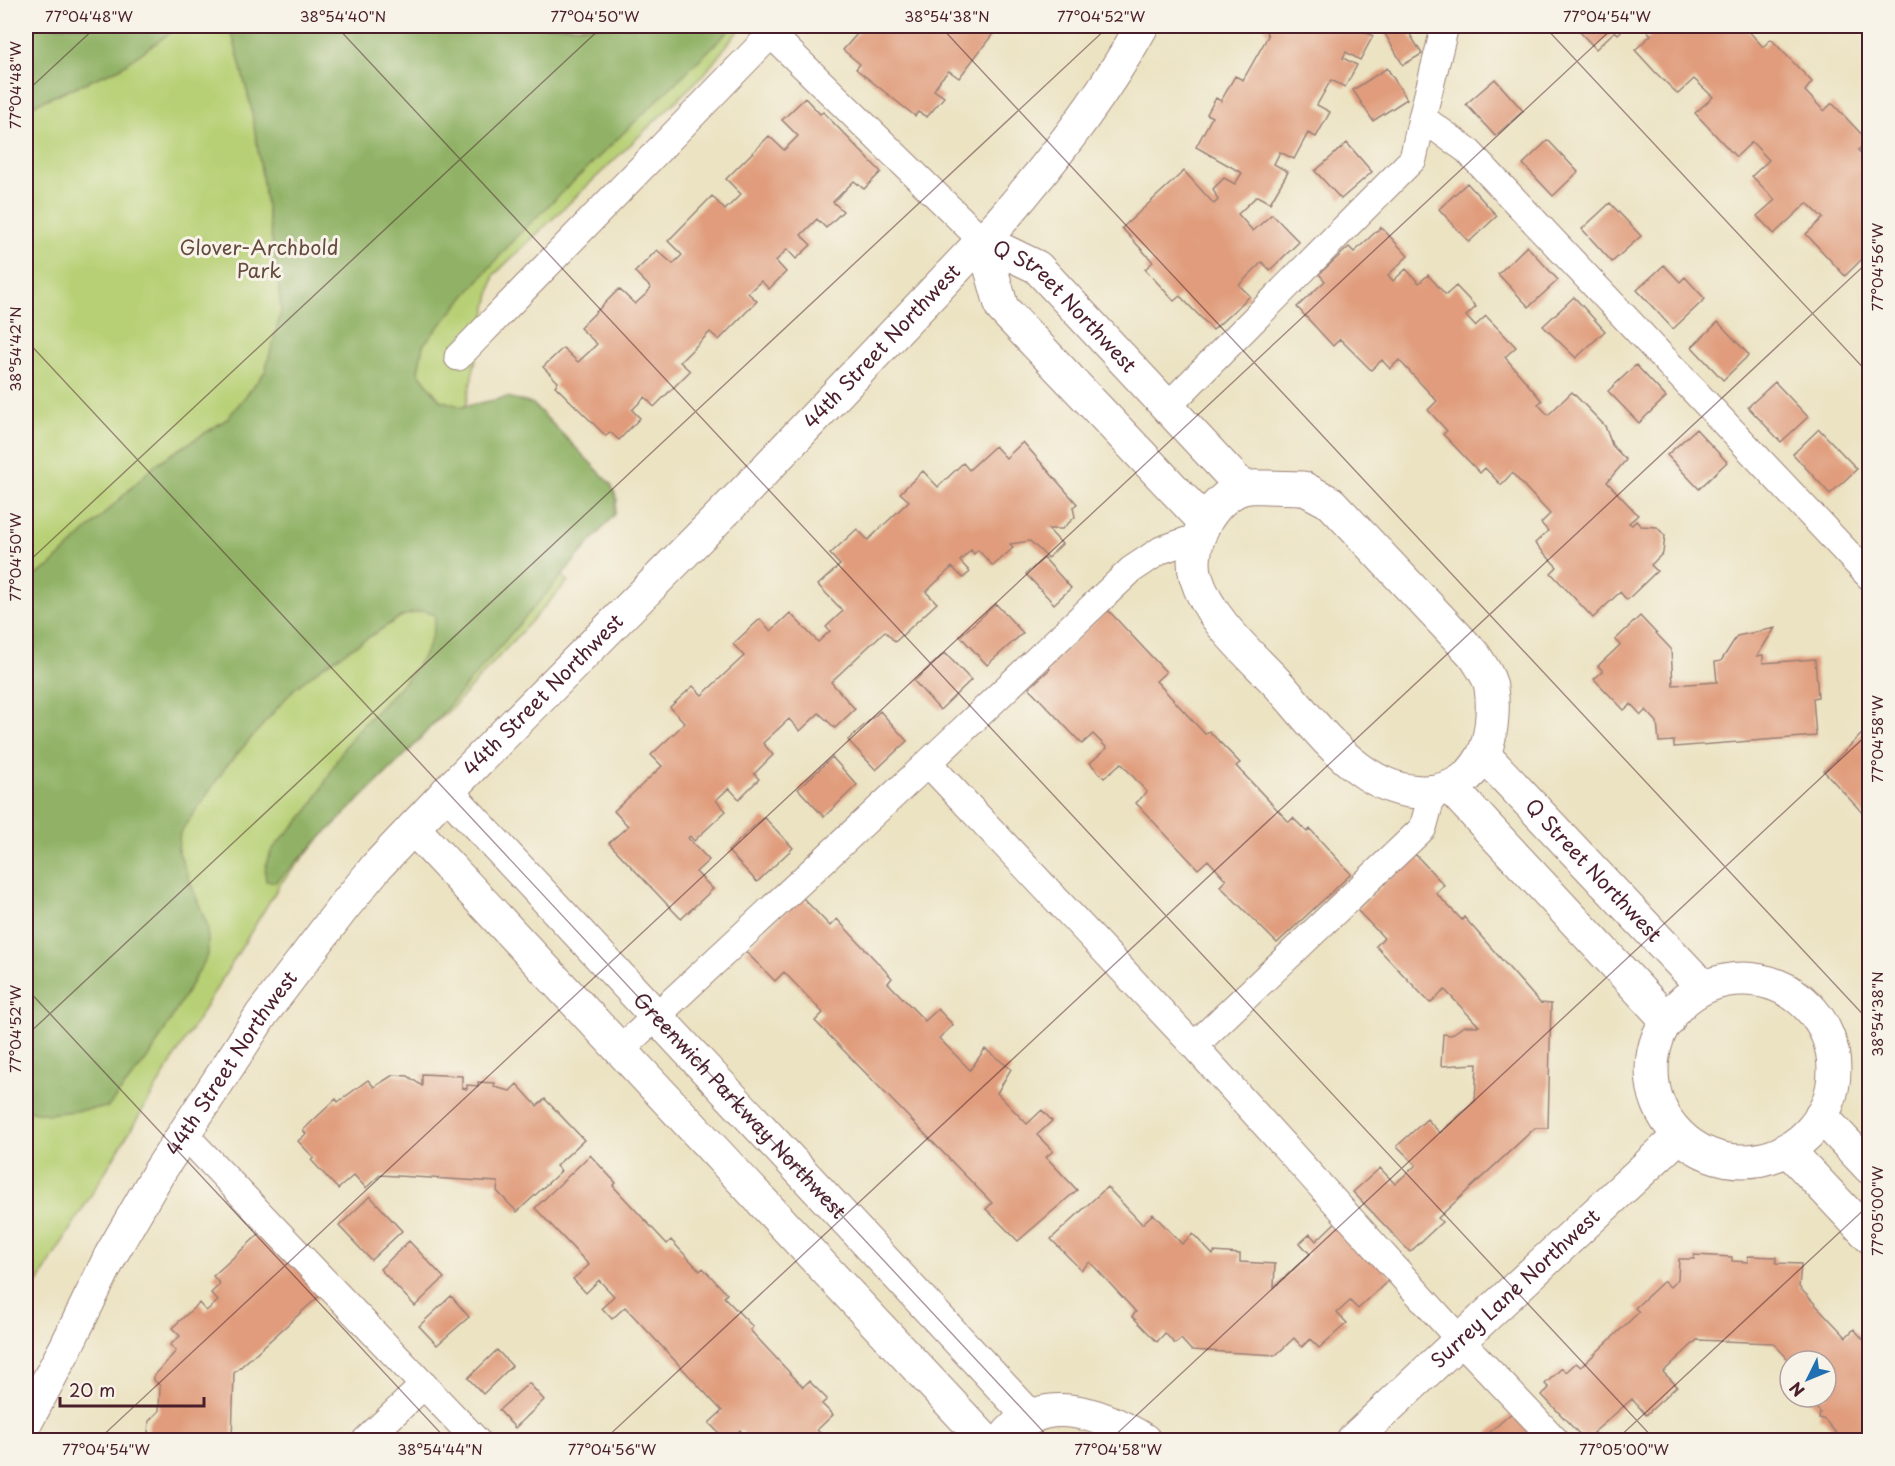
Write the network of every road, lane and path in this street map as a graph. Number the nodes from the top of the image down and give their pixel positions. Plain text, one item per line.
1 (1142, 26) edge
2 (1445, 26) edge
3 (775, 30) edge
4 (1422, 118) junction
5 (983, 241) junction
6 (458, 357) dead end
7 (1168, 406) junction
8 (1244, 488) junction
9 (1201, 530) junction
10 (1869, 577) edge
11 (1484, 755) junction
12 (928, 763) junction
13 (1442, 789) junction
14 (447, 792) junction
15 (413, 828) junction
16 (1703, 987) junction
17 (657, 1016) junction
18 (1668, 1022) junction
19 (1194, 1046) junction
20 (621, 1049) junction
21 (1821, 1116) junction
22 (183, 1133) junction
23 (1678, 1137) junction
24 (1787, 1149) junction
25 (1869, 1168) edge
26 (1869, 1237) edge
27 (1460, 1340) junction
28 (424, 1385) junction
29 (1031, 1418) junction
30 (26, 1422) edge
31 (366, 1440) edge
32 (476, 1440) edge
33 (985, 1440) edge
34 (1003, 1440) edge
35 (1144, 1440) edge
36 (1353, 1440) edge
37 (1555, 1440) edge

1 - 5 street, 44th Street Northwest
2 - 4 lane
3 - 5 lane
3 - 6 lane
4 - 7 lane
4 - 10 lane
5 - 7 street, Q Street Northwest
5 - 9 street, Q Street Northwest
5 - 14 street, 44th Street Northwest
7 - 8 street, Q Street Northwest
8 - 9 street
8 - 11 street
9 - 12 lane
9 - 13 street
11 - 13 street
11 - 16 street, Q Street Northwest
12 - 17 lane
12 - 19 lane
13 - 18 street
13 - 19 lane
14 - 15 street, 44th Street Northwest
14 - 17 street, Greenwich Parkway Northwest
15 - 20 street
15 - 22 street, 44th Street Northwest
16 - 18 street
16 - 21 street
17 - 20 lane
17 - 29 street, Greenwich Parkway Northwest
18 - 23 street
19 - 27 lane
20 - 33 street
21 - 24 street
21 - 25 street
22 - 28 lane
22 - 30 street, 44th Street Northwest
23 - 24 street
23 - 27 street, Surrey Lane Northwest
24 - 26 street
27 - 36 street, Surrey Lane Northwest
27 - 37 lane
28 - 31 lane
28 - 32 lane
29 - 34 street
29 - 35 street

